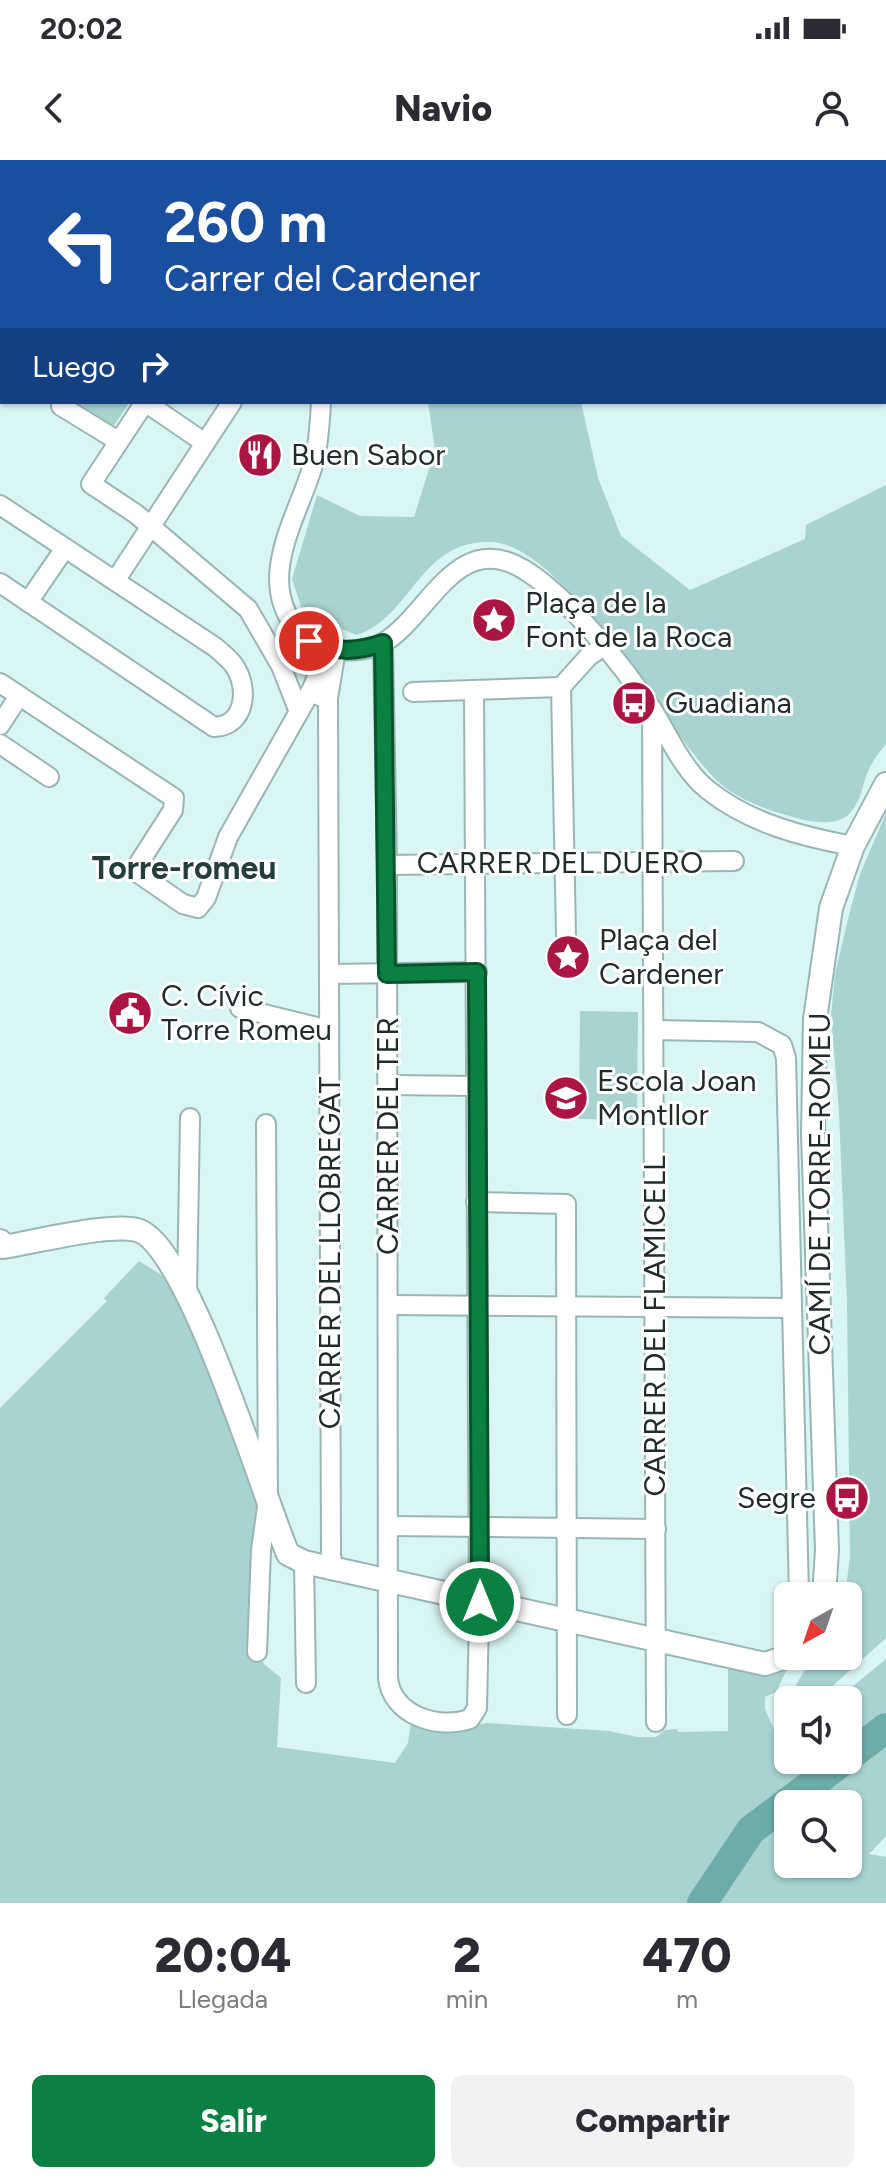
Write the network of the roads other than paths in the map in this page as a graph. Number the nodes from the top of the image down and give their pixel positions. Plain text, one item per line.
1 (62, 404) edge
2 (144, 404) edge
3 (148, 404) edge
4 (231, 404) edge
5 (321, 404) edge
6 (118, 441) junction
7 (205, 443) junction
8 (0, 505) edge
9 (149, 526) junction
10 (65, 548) junction
11 (115, 581) junction
12 (0, 583) edge
13 (28, 602) junction
14 (383, 643) junction
15 (603, 647) junction
16 (332, 650) junction
17 (0, 683) edge
18 (313, 687) junction
19 (561, 687) junction
20 (474, 690) junction
21 (413, 692) dead end
22 (19, 696) junction
23 (328, 698) junction
24 (652, 709) junction
25 (299, 712) junction
26 (0, 725) edge
27 (0, 744) edge
28 (49, 777) dead end
29 (886, 784) edge
30 (853, 846) junction
31 (734, 861) dead end
32 (478, 862) junction
33 (564, 862) junction
34 (653, 864) junction
35 (387, 865) junction
36 (566, 935) dead end
37 (477, 972) junction
38 (329, 974) junction
39 (387, 974) junction
40 (240, 1008) dead end
41 (329, 1030) junction
42 (654, 1030) junction
43 (388, 1085) junction
44 (476, 1086) junction
45 (190, 1118) dead end
46 (266, 1124) dead end
47 (476, 1202) junction
48 (1, 1245) edge
49 (187, 1290) junction
50 (389, 1305) junction
51 (568, 1305) junction
52 (655, 1305) junction
53 (477, 1306) junction
54 (791, 1308) junction
55 (268, 1500) junction
56 (389, 1526) junction
57 (567, 1528) junction
58 (480, 1529) junction
59 (656, 1529) junction
60 (304, 1562) junction
61 (826, 1567) junction
62 (334, 1568) junction
63 (798, 1569) junction
64 (390, 1582) junction
65 (798, 1582) edge
66 (825, 1582) edge
67 (480, 1602) junction
68 (566, 1621) junction
69 (656, 1640) junction
70 (257, 1652) dead end
71 (774, 1661) edge
72 (306, 1683) dead end
73 (567, 1715) dead end
74 (656, 1722) dead end

1 - 6 street
2 - 6 street
3 - 7 street
4 - 7 street
5 - 16 street
6 - 9 street
7 - 9 street
8 - 10 street
9 - 11 street
9 - 25 street
10 - 11 street
10 - 13 street
11 - 13 street
12 - 13 street
14 - 15 street
14 - 16 street
14 - 35 street, CARRER DEL TER
15 - 19 street
15 - 24 street
16 - 18 street
16 - 23 street, CARRER DEL LLOBREGAT
17 - 22 street
18 - 23 street
18 - 25 street
19 - 20 street
19 - 33 street
20 - 21 street
20 - 32 street
22 - 25 street
22 - 26 street
23 - 38 street, CARRER DEL LLOBREGAT
24 - 30 street
24 - 34 street, CARRER DEL FLAMICELL
27 - 28 street
29 - 30 street, CAMÍ DE TORRE-ROMEU
30 - 61 street, CAMÍ DE TORRE-ROMEU
31 - 34 street, CARRER DEL DUERO
32 - 33 street, CARRER DEL DUERO
32 - 35 street, CARRER DEL DUERO
32 - 37 street
33 - 34 street, CARRER DEL DUERO
33 - 36 street
34 - 42 street, CARRER DEL FLAMICELL
35 - 39 street, CARRER DEL TER
37 - 39 street
37 - 44 street
38 - 39 street
38 - 41 street, CARRER DEL LLOBREGAT
39 - 43 street, CARRER DEL TER
40 - 41 street
41 - 62 street, CARRER DEL LLOBREGAT
42 - 52 street, CARRER DEL FLAMICELL
42 - 54 street
43 - 44 street
43 - 50 street, CARRER DEL TER
44 - 47 street
45 - 49 street
46 - 55 street
47 - 51 street
47 - 53 street
48 - 49 street
49 - 55 street
50 - 53 street
50 - 56 street, CARRER DEL TER
51 - 52 street
51 - 53 street
51 - 57 street
52 - 54 street
52 - 59 street, CARRER DEL FLAMICELL
53 - 58 street
54 - 63 street
55 - 60 street
55 - 70 street
56 - 58 street
56 - 64 street, CARRER DEL TER
57 - 58 street
57 - 59 street
57 - 68 street
58 - 67 street
59 - 69 street, CARRER DEL FLAMICELL
60 - 62 street
60 - 72 street
61 - 63 street
61 - 66 street, CAMÍ DE TORRE-ROMEU
62 - 64 street
63 - 65 street
64 - 67 street
64 - 67 street, CARRER DEL TER
67 - 68 street
68 - 69 street
68 - 73 street
69 - 71 street
69 - 74 street, CARRER DEL FLAMICELL

